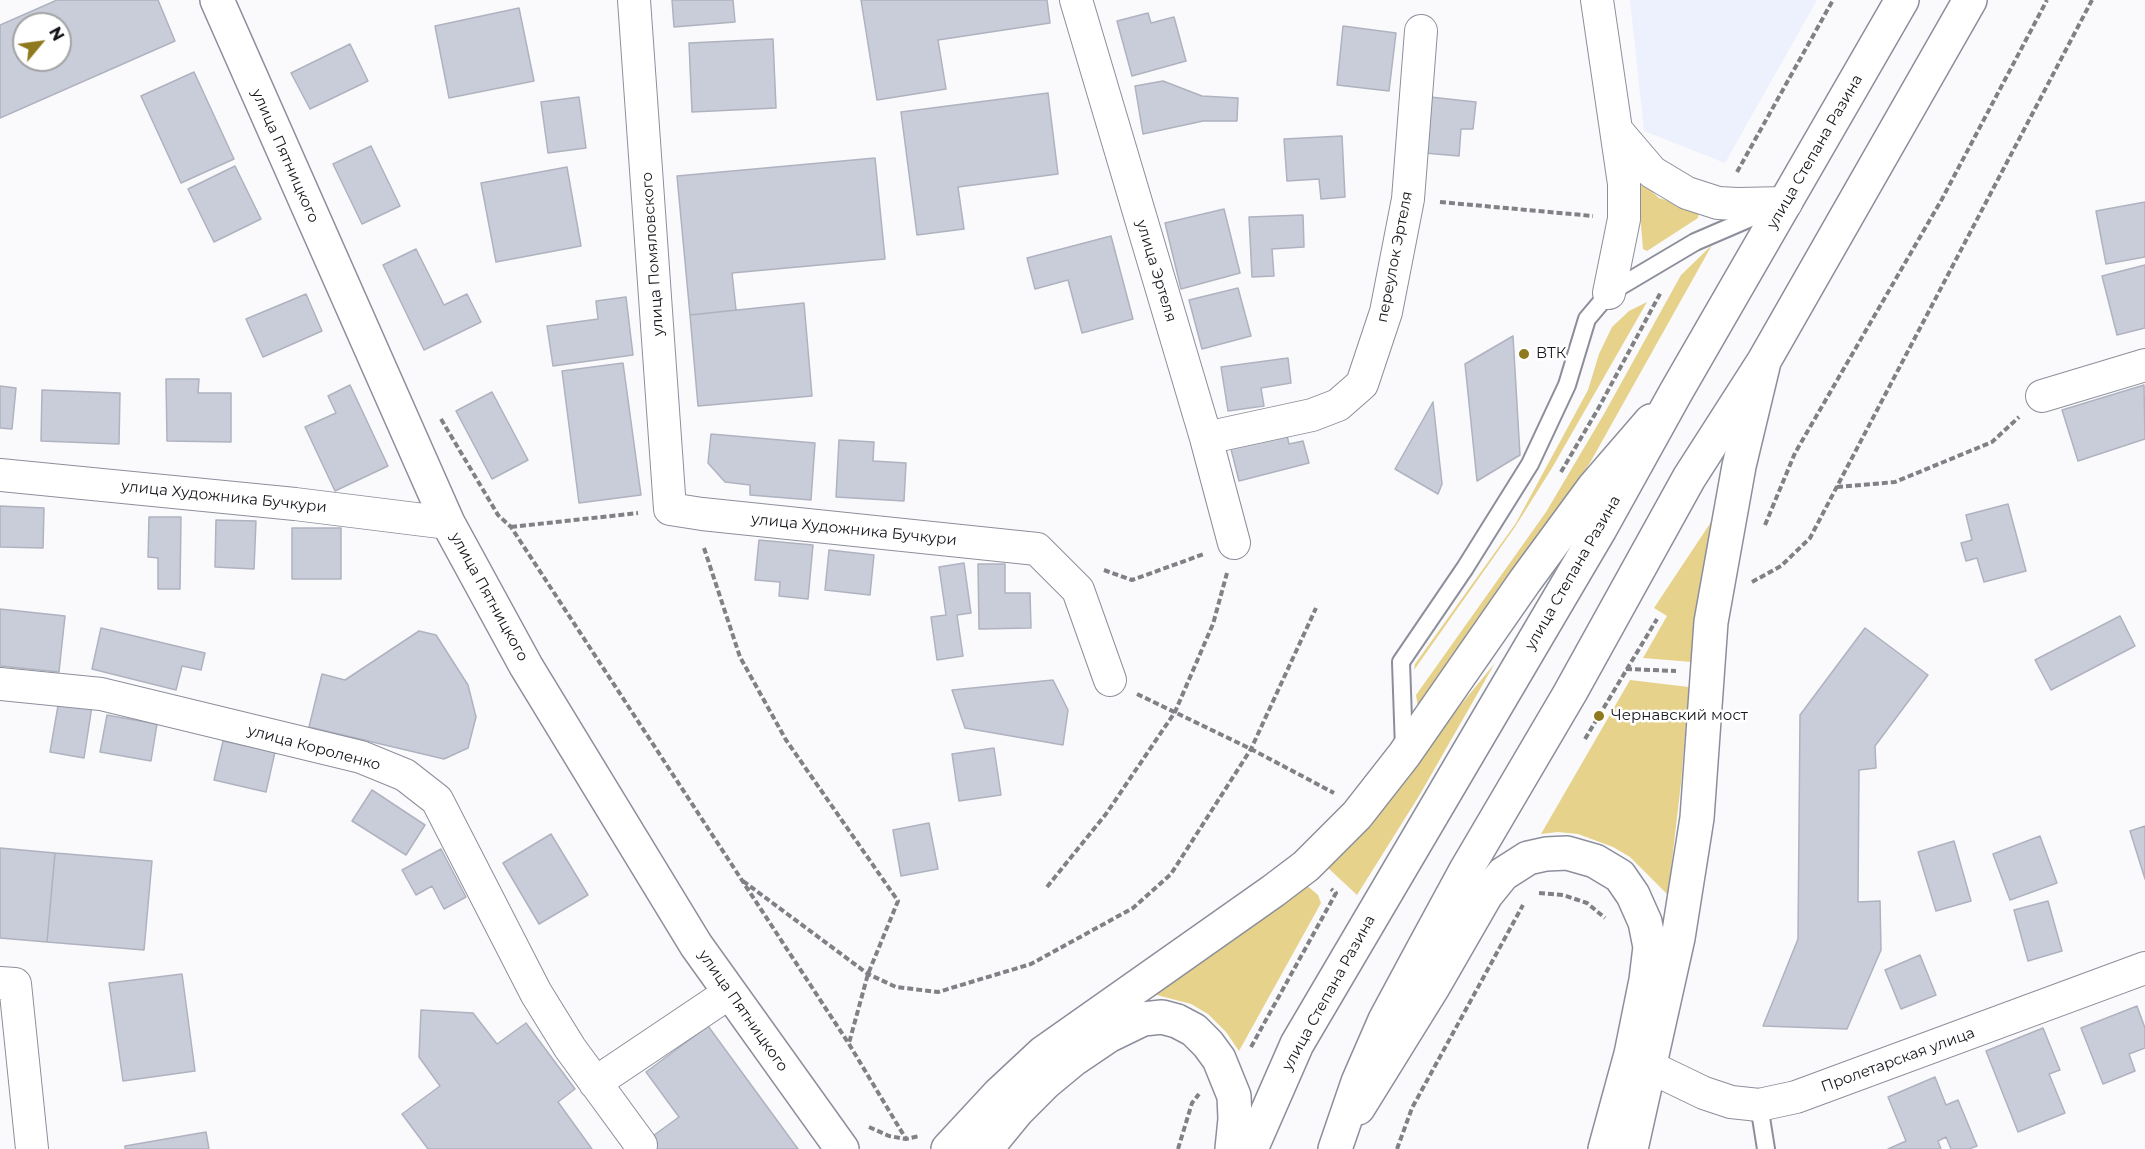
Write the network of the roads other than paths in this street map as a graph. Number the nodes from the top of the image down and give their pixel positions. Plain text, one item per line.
1 (217, 0) edge
2 (634, 0) edge
3 (1076, 0) edge
4 (1597, 0) edge
5 (1902, 0) edge
6 (1970, 0) edge
7 (1421, 31) dead end
8 (1617, 131) junction
9 (1786, 203) junction
10 (1609, 293) junction
11 (1764, 361) junction
12 (2145, 365) edge
13 (1676, 392) junction
14 (2042, 396) road end
15 (1206, 438) junction
16 (0, 475) edge
17 (670, 509) joint
18 (448, 523) junction
19 (1234, 543) road end
20 (1110, 680) road end
21 (0, 684) edge
22 (1404, 756) junction
23 (2145, 968) edge
24 (0, 983) edge
25 (729, 993) junction
26 (1650, 1067) junction
27 (595, 1083) junction
28 (1759, 1105) junction
29 (979, 1136) edge
30 (641, 1145) dead end
31 (1337, 1145) edge
32 (32, 1149) edge
33 (842, 1149) edge
34 (948, 1149) edge
35 (955, 1149) edge
36 (1232, 1149) edge
37 (1251, 1149) edge
38 (1605, 1149) edge
39 (1631, 1149) edge
40 (1766, 1149) edge

1 - 18 main road, улица Пятницкого
2 - 17 street, улица Помяловского
3 - 15 street, улица Эртеля
4 - 8 street
5 - 9 main road, улица Степана Разина
6 - 11 main road
7 - 15 street, переулок Эртеля
8 - 9 street
8 - 10 street
9 - 10 lane
9 - 13 main road, улица Степана Разина
10 - 22 lane
11 - 26 main road
11 - 31 main road
12 - 14 street
13 - 22 main road
13 - 37 main road, улица Степана Разина
15 - 19 street, улица Эртеля
16 - 18 street, улица Художника Бучкури
17 - 20 street, улица Художника Бучкури
18 - 25 main road, улица Пятницкого
21 - 27 street, улица Короленко
22 - 29 main road
23 - 28 street, Пролетарская улица
24 - 32 street
25 - 27 street
25 - 33 main road, улица Пятницкого
26 - 28 street, Пролетарская улица
26 - 39 main road
27 - 30 street, улица Короленко
28 - 40 lane
29 - 34 main road
29 - 35 main road
29 - 36 main road
31 - 38 main road

